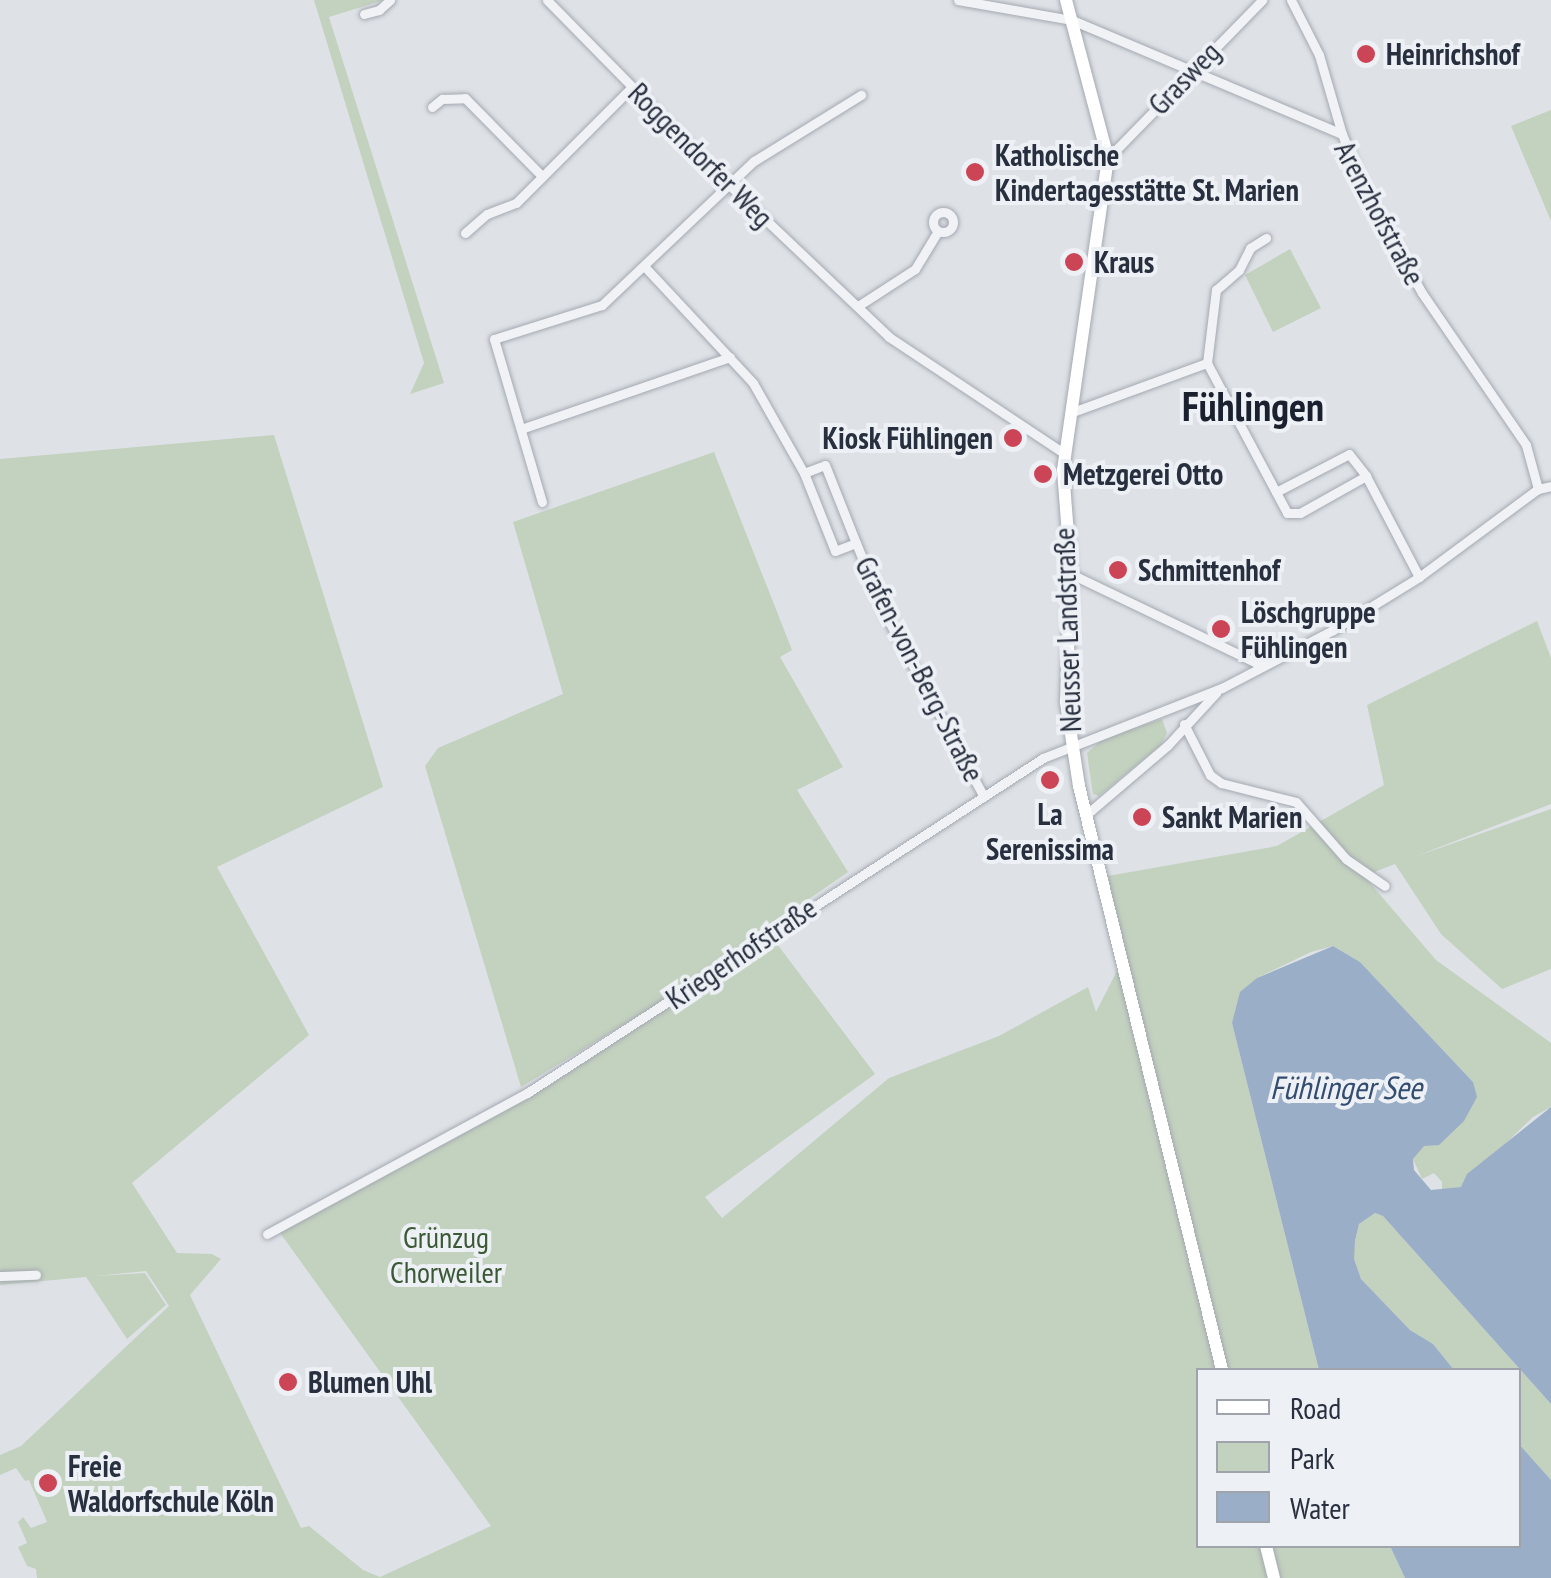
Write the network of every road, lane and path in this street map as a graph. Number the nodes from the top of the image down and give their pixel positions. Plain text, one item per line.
1 (390, 0) edge
2 (547, 0) edge
3 (958, 0) edge
4 (1066, 0) edge
5 (1262, 0) edge
6 (1291, 0) edge
7 (364, 14) dead end
8 (1072, 20) junction
9 (1190, 72) junction
10 (632, 87) junction
11 (862, 94) dead end
12 (432, 107) dead end
13 (1342, 134) junction
14 (1108, 158) junction
15 (542, 176) junction
16 (727, 183) junction
17 (938, 231) dead end
18 (465, 234) dead end
19 (1266, 238) dead end
20 (644, 266) junction
21 (858, 306) junction
22 (730, 357) junction
23 (1206, 363) junction
24 (1070, 413) junction
25 (521, 430) junction
26 (1065, 454) junction
27 (804, 473) junction
28 (1366, 476) junction
29 (1551, 486) edge
30 (1538, 489) junction
31 (1276, 492) junction
32 (542, 502) dead end
33 (856, 543) junction
34 (1071, 574) junction
35 (1419, 576) junction
36 (1262, 665) junction
37 (1222, 688) junction
38 (1184, 724) junction
39 (1070, 744) junction
40 (983, 795) junction
41 (1087, 814) junction
42 (1385, 886) dead end
43 (267, 1234) dead end
44 (36, 1275) dead end
45 (0, 1276) edge
46 (1222, 1368) edge
47 (1266, 1548) edge
48 (1274, 1578) edge

1 - 7 street
2 - 10 street, Roggendorfer Weg
3 - 8 street, Arenzhofstraße
4 - 8 main road, Neusser Landstraße
5 - 9 street, Grasweg
6 - 13 street
8 - 9 street, Arenzhofstraße
8 - 14 main road, Neusser Landstraße
9 - 13 street, Arenzhofstraße
9 - 14 street, Grasweg
10 - 15 street
10 - 16 street, Roggendorfer Weg
11 - 16 street
12 - 15 street
13 - 30 street, Arenzhofstraße
14 - 24 main road, Neusser Landstraße
15 - 18 street
16 - 20 street
16 - 21 street, Roggendorfer Weg
17 - 21 street
19 - 23 street
20 - 22 street, Grafen-von-Berg-Straße
20 - 25 street
21 - 26 street, Roggendorfer Weg
22 - 25 street
22 - 27 street, Grafen-von-Berg-Straße
23 - 24 street
23 - 31 street
24 - 26 main road, Neusser Landstraße
25 - 32 street
26 - 34 main road, Neusser Landstraße
27 - 33 street, Grafen-von-Berg-Straße
27 - 33 street, Grafen-von-Berg-Straße
28 - 31 street
28 - 31 street
28 - 35 street
29 - 30 street, Kriegerhofstraße
30 - 35 street, Kriegerhofstraße
33 - 40 street, Grafen-von-Berg-Straße
34 - 36 street
34 - 39 main road, Neusser Landstraße
35 - 36 street, Kriegerhofstraße
36 - 37 street, Kriegerhofstraße
37 - 38 street, Kriegerhofstraße
37 - 39 street, Kriegerhofstraße
38 - 41 street, Kriegerhofstraße
38 - 42 street
39 - 40 street, Kriegerhofstraße
39 - 41 main road, Neusser Landstraße
40 - 43 street, Kriegerhofstraße
41 - 46 main road, Neusser Landstraße
44 - 45 street
47 - 48 main road

